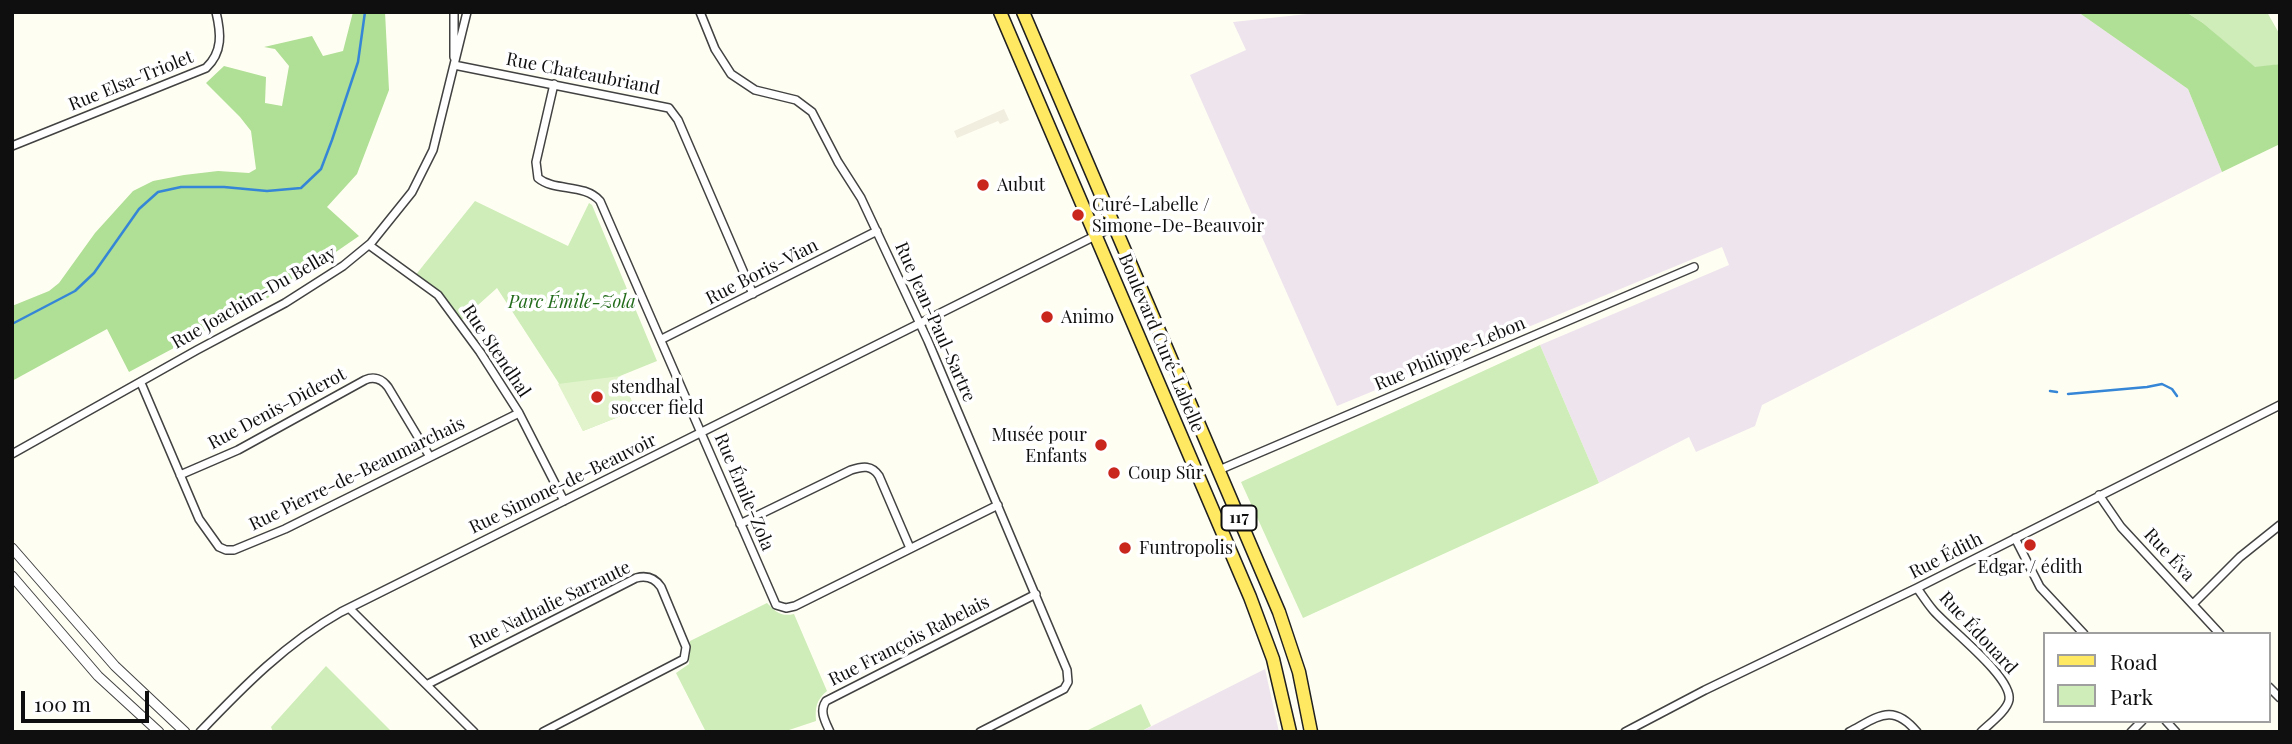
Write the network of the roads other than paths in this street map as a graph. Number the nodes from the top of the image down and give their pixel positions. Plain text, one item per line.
1 (216, 12) edge
2 (454, 12) edge
3 (467, 12) edge
4 (700, 12) edge
5 (1000, 12) edge
6 (1023, 12) edge
7 (454, 65) junction
8 (554, 85) junction
9 (12, 146) edge
10 (1115, 226) junction
11 (877, 231) junction
12 (1096, 235) junction
13 (369, 245) junction
14 (1694, 267) dead end
15 (752, 295) junction
16 (920, 323) junction
17 (662, 340) junction
18 (141, 383) junction
19 (2280, 405) edge
20 (519, 413) junction
21 (701, 432) junction
22 (12, 454) edge
23 (430, 457) junction
24 (1219, 470) junction
25 (180, 475) junction
26 (2099, 495) junction
27 (564, 501) junction
28 (998, 505) junction
29 (740, 524) junction
30 (2280, 525) edge
31 (2015, 538) junction
32 (12, 548) edge
33 (910, 548) junction
34 (12, 576) edge
35 (1917, 588) junction
36 (1037, 594) junction
37 (2193, 604) junction
38 (349, 608) junction
39 (2082, 632) edge
40 (2218, 632) edge
41 (428, 684) junction
42 (159, 732) edge
43 (185, 732) edge
44 (201, 732) edge
45 (474, 732) edge
46 (543, 732) edge
47 (830, 732) edge
48 (980, 732) edge
49 (1290, 732) edge
50 (1311, 732) edge
51 (1625, 732) edge
52 (1849, 732) edge
53 (1917, 732) edge
54 (1980, 732) edge

1 - 9 street, Rue Elsa-Triolet
2 - 7 street, Rue Joachim-Du Bellay
3 - 7 street, Rue Joachim-Du Bellay
4 - 11 street, Rue Jean-Paul-Sartre
5 - 12 main road, Boulevard Curé-Labelle / 117
6 - 10 main road, Boulevard Curé-Labelle / 117
7 - 8 street, Rue Chateaubriand
7 - 13 street, Rue Joachim-Du Bellay
8 - 15 street, Rue Chateaubriand
8 - 17 street, Rue Émile-Zola
10 - 12 street, Rue Simone-de-Beauvoir
10 - 24 main road, Boulevard Curé-Labelle / 117
11 - 15 street, Rue Boris-Vian
11 - 16 street, Rue Jean-Paul-Sartre
12 - 16 street, Rue Simone-de-Beauvoir
12 - 49 main road, Boulevard Curé-Labelle / 117
13 - 18 street, Rue Joachim-Du Bellay
13 - 20 street, Rue Stendhal
14 - 24 street, Rue Philippe-Lebon
15 - 17 street, Rue Boris-Vian
16 - 21 street, Rue Simone-de-Beauvoir
16 - 28 street, Rue Jean-Paul-Sartre
17 - 21 street, Rue Émile-Zola
18 - 22 street, Rue Joachim-Du Bellay
18 - 25 street, Rue Pierre-de-Beaumarchais
19 - 26 street, Rue Édith
20 - 23 street, Rue Pierre-de-Beaumarchais
20 - 27 street, Rue Stendhal
21 - 27 street, Rue Simone-de-Beauvoir
21 - 29 street, Rue Émile-Zola
23 - 25 street, Rue Pierre-de-Beaumarchais
23 - 25 street, Rue Denis-Diderot
24 - 50 main road, Boulevard Curé-Labelle / 117
26 - 31 street, Rue Édith
26 - 37 street, Rue Éva
27 - 38 street, Rue Simone-de-Beauvoir
28 - 33 street, Rue Émile-Zola
28 - 36 street, Rue Jean-Paul-Sartre
29 - 33 street
29 - 33 street, Rue Émile-Zola
30 - 37 street
31 - 35 street, Rue Édith
31 - 39 street
32 - 43 street
34 - 42 street
35 - 51 street, Rue Édith
35 - 54 street, Rue Édouard
36 - 47 street, Rue François Rabelais
36 - 48 street, Rue Jean-Paul-Sartre
37 - 40 street, Rue Éva
38 - 41 street
38 - 44 street, Rue Simone-de-Beauvoir
41 - 45 street
41 - 46 street, Rue Nathalie Sarraute
52 - 53 street

